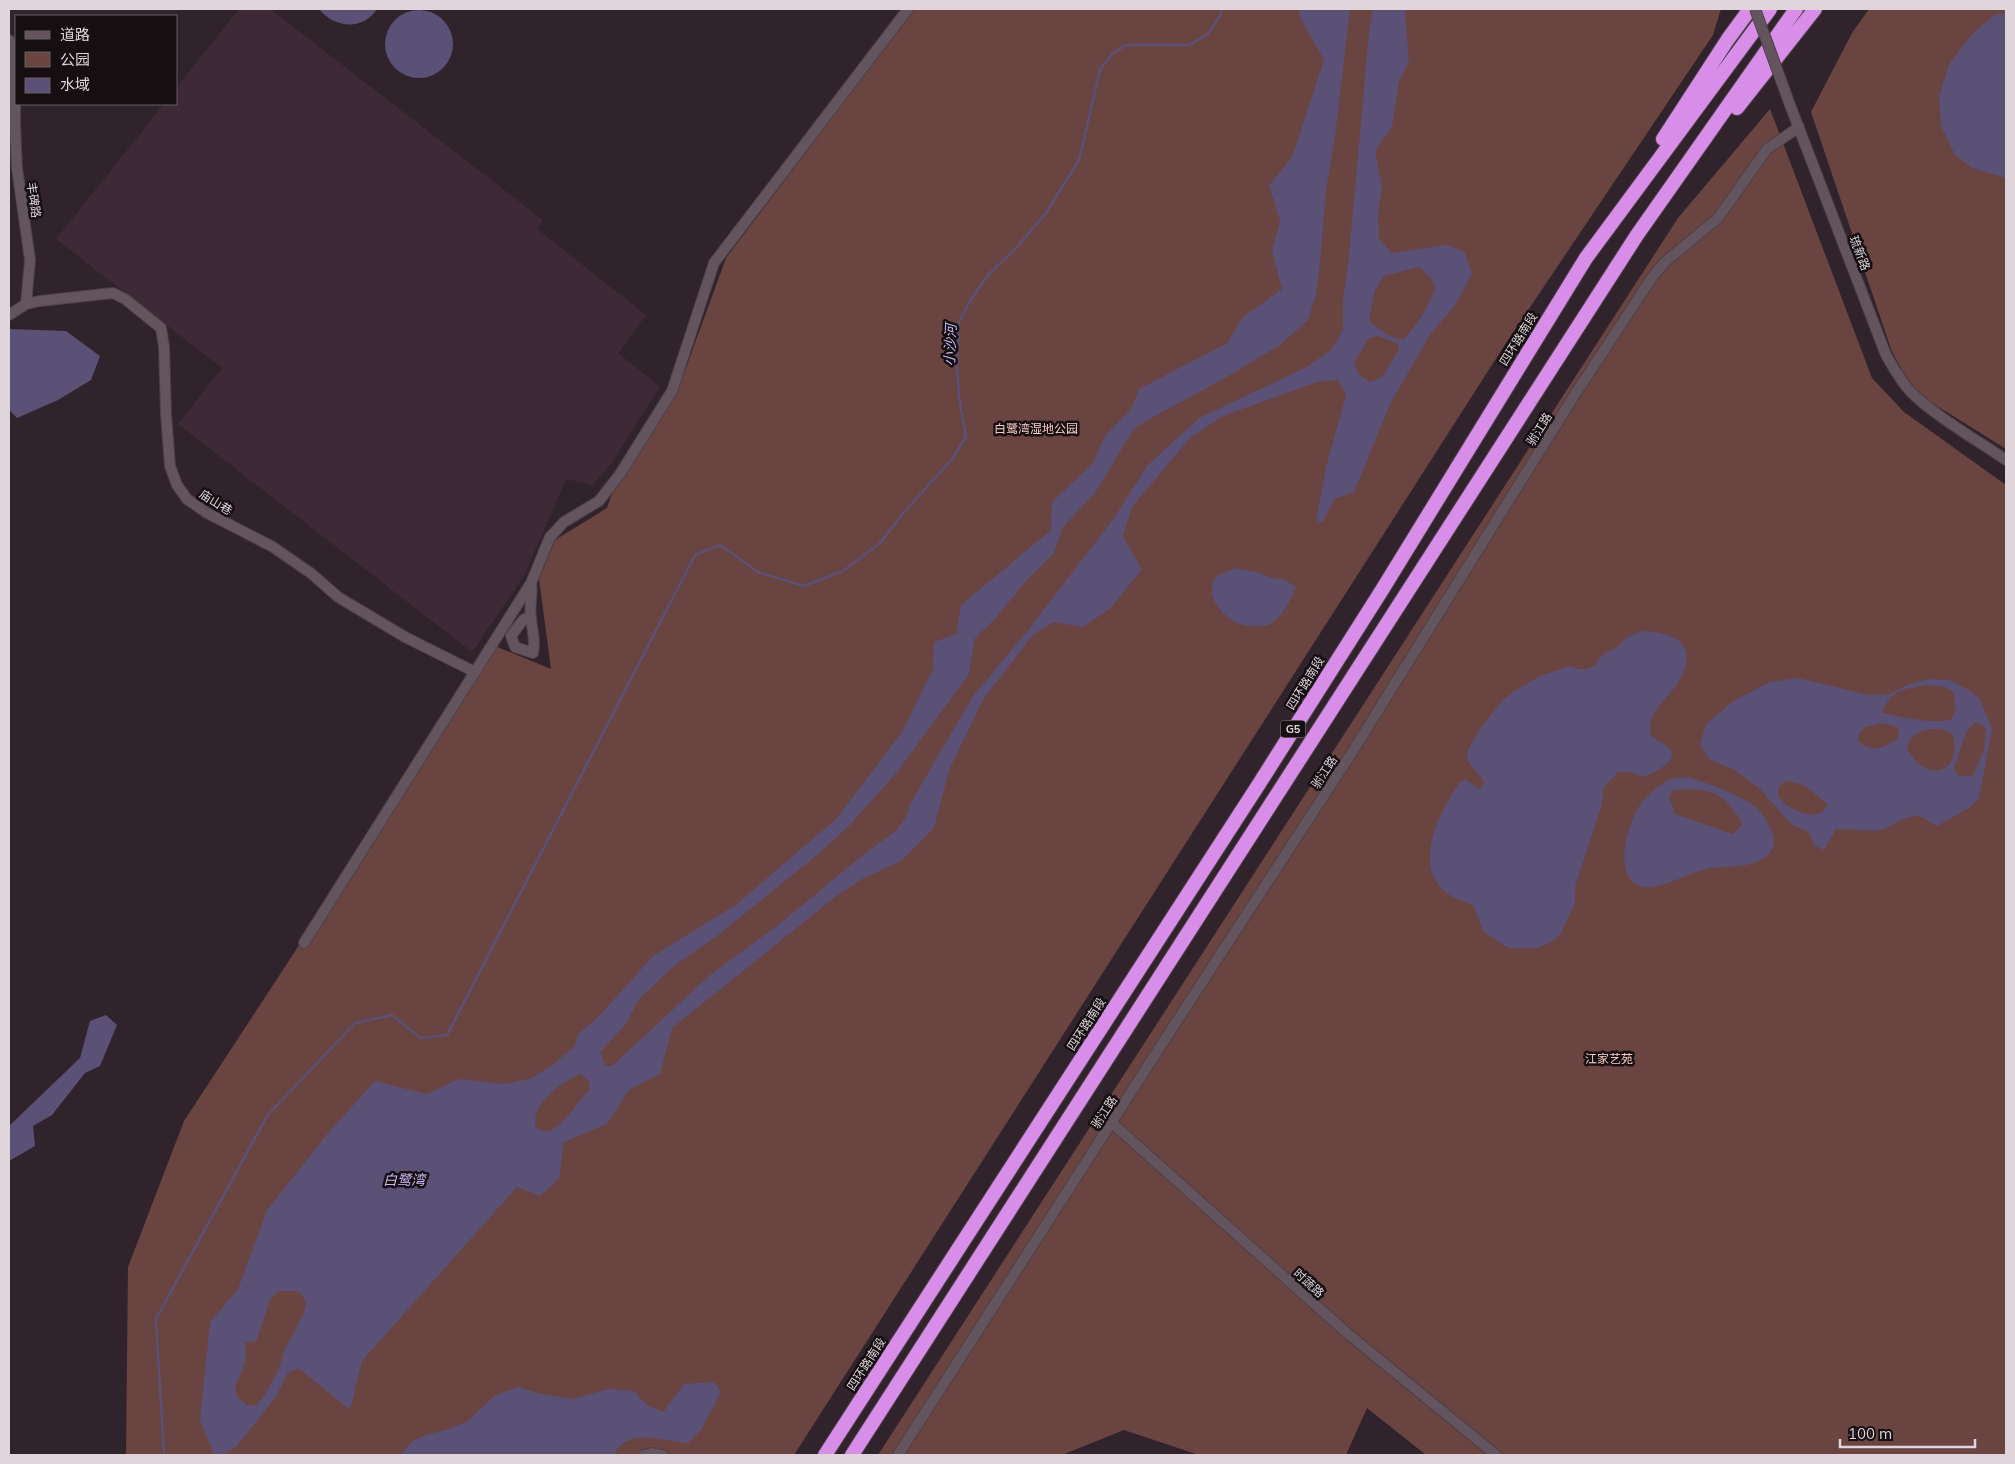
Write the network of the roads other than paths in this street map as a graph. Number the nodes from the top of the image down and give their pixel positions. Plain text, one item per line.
1 (908, 9) edge
2 (1750, 9) edge
3 (1755, 9) edge
4 (1770, 9) edge
5 (1796, 9) edge
6 (1815, 9) edge
7 (9, 40) edge
8 (1799, 127) junction
9 (1637, 234) junction
10 (1586, 258) junction
11 (26, 304) junction
12 (9, 315) edge
13 (2006, 460) edge
14 (531, 582) junction
15 (530, 616) dead end
16 (475, 672) junction
17 (304, 943) dead end
18 (1112, 1122) junction
19 (644, 1455) edge
20 (662, 1455) edge
21 (825, 1455) edge
22 (852, 1455) edge
23 (898, 1455) edge
24 (1496, 1455) edge

1 - 14 street
2 - 10 highway
3 - 8 street, 琉新路, bridge
4 - 10 highway, 四环路南段 / G5
5 - 9 highway, G5
6 - 9 highway
7 - 11 street, 丰碑路
8 - 13 street, 琉新路
8 - 18 street, 驸江路
9 - 22 highway, G5
10 - 21 highway, 四环路南段 / G5
11 - 12 street, 庙山巷
11 - 16 street, 庙山巷
14 - 15 street
14 - 16 street
16 - 17 street
18 - 23 street, 驸江路
18 - 24 street, 时蔬路
19 - 20 street

